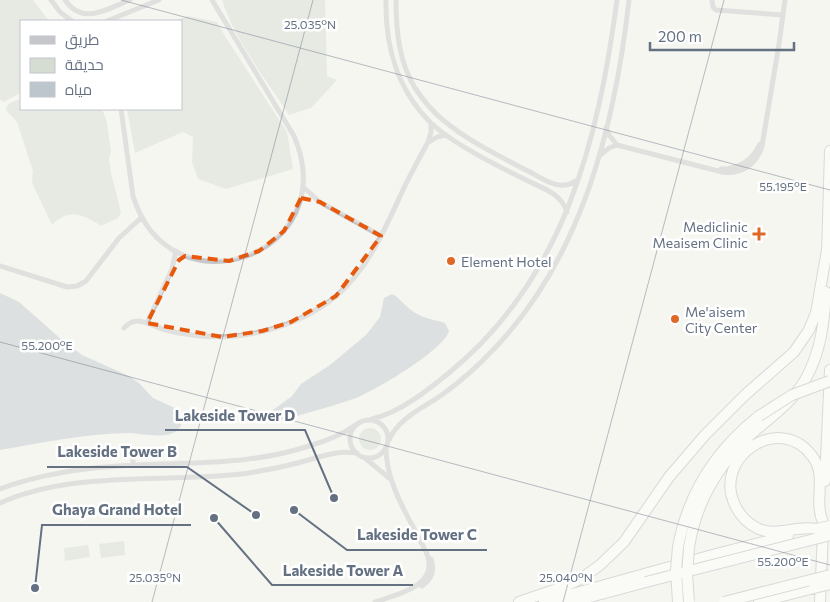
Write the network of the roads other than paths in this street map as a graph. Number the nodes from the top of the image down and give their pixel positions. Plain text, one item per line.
1 (52, 0) edge
2 (65, 0) edge
3 (130, 0) edge
4 (159, 0) edge
5 (212, 0) edge
6 (386, 0) edge
7 (396, 0) edge
8 (617, 0) edge
9 (629, 0) edge
10 (712, 0) edge
11 (785, 0) edge
12 (783, 15) junction
13 (70, 20) edge
14 (109, 20) edge
15 (121, 110) edge
16 (431, 123) junction
17 (606, 128) junction
18 (446, 135) junction
19 (428, 142) junction
20 (617, 145) junction
21 (830, 150) edge
22 (599, 156) junction
23 (578, 179) junction
24 (303, 188) junction
25 (301, 198) junction
26 (320, 202) junction
27 (567, 212) junction
28 (141, 218) junction
29 (381, 236) junction
30 (828, 250) junction
31 (176, 251) junction
32 (185, 256) junction
33 (0, 266) edge
34 (172, 269) junction
35 (147, 324) junction
36 (124, 328) dead end
37 (830, 370) edge
38 (830, 381) edge
39 (372, 419) junction
40 (354, 426) junction
41 (389, 440) junction
42 (386, 448) junction
43 (357, 454) junction
44 (182, 456) dead end
45 (133, 457) dead end
46 (365, 458) junction
47 (183, 464) junction
48 (133, 465) junction
49 (196, 476) junction
50 (131, 478) junction
51 (391, 480) junction
52 (196, 483) dead end
53 (132, 485) dead end
54 (0, 489) edge
55 (0, 503) edge
56 (823, 526) edge
57 (830, 535) edge
58 (683, 548) junction
59 (830, 575) edge
60 (645, 578) junction
61 (830, 584) edge
62 (790, 594) junction
63 (375, 602) edge
64 (519, 602) edge
65 (544, 602) edge
66 (570, 602) edge
67 (678, 602) edge
68 (689, 602) edge
69 (724, 602) edge
70 (758, 602) edge
71 (780, 602) edge
72 (820, 602) edge

1 - 13 street
2 - 3 street
4 - 14 street
5 - 24 street
6 - 16 street
7 - 23 street
8 - 23 street
9 - 17 street
10 - 12 street
11 - 12 street
12 - 20 street
15 - 28 street
16 - 18 street
16 - 19 street
17 - 20 street
17 - 22 street
18 - 19 street
18 - 27 street
19 - 29 street
20 - 22 street
21 - 30 highway
22 - 41 street
23 - 27 street
24 - 25 street
24 - 26 street
25 - 26 street
25 - 32 street
26 - 29 street
27 - 39 street
28 - 31 street
28 - 33 street
29 - 35 street
30 - 58 highway
30 - 64 highway
31 - 32 street
31 - 34 street
32 - 34 street
34 - 35 street
35 - 36 street
37 - 56 highway
38 - 58 highway, bridge
39 - 40 street
39 - 41 street
40 - 43 street
40 - 47 street
41 - 42 street
42 - 46 street
42 - 51 street
43 - 46 street
43 - 49 street
44 - 47 street
45 - 48 street
46 - 51 street
47 - 48 street
48 - 54 street
49 - 50 street
49 - 52 street
50 - 53 street
50 - 55 street
51 - 63 street
56 - 56 highway
56 - 60 highway, bridge
56 - 72 highway
57 - 60 highway, bridge
58 - 67 highway, bridge
58 - 68 highway, bridge
59 - 69 highway, bridge
60 - 65 highway
60 - 66 highway
61 - 62 highway, bridge
62 - 70 highway
62 - 71 highway

